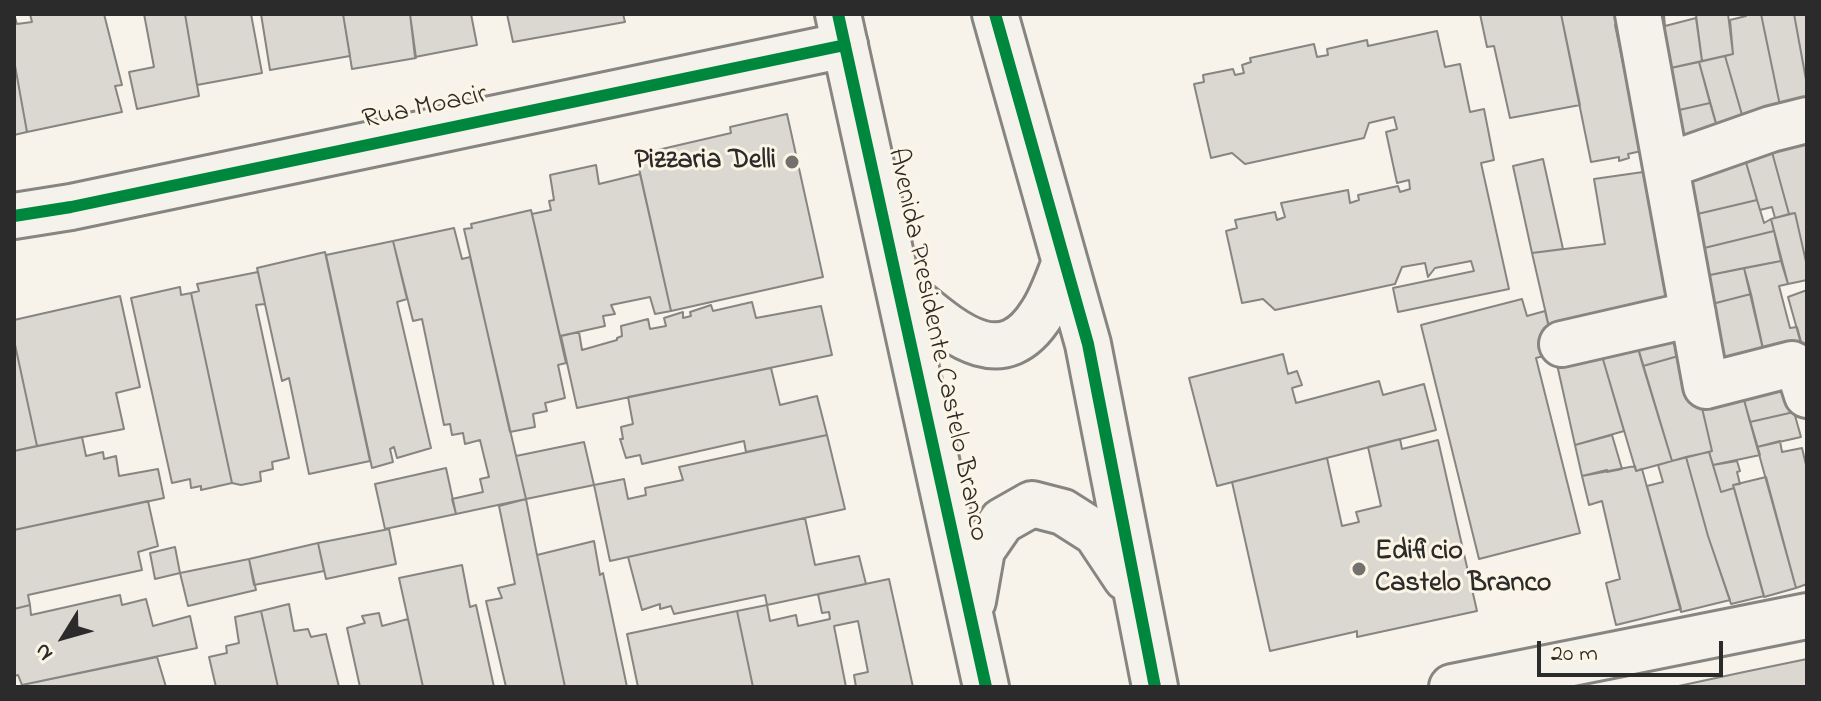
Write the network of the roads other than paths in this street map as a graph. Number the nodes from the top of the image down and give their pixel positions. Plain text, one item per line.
1 (995, 14) edge
2 (1638, 14) edge
3 (841, 29) edge
4 (1807, 120) edge
5 (1666, 166) junction
6 (14, 216) edge
7 (1065, 262) junction
8 (899, 288) junction
9 (1693, 314) junction
10 (1562, 344) dead end
11 (1807, 395) edge
12 (1137, 593) junction
13 (970, 615) junction
14 (1807, 616) edge
15 (986, 687) edge
16 (1155, 687) edge
17 (1452, 687) edge

1 - 7 main road
2 - 5 main road
3 - 6 main road, Rua Moacir
3 - 8 main road, Avenida Presidente Castelo Branco
4 - 5 main road
5 - 9 main road
7 - 8 main road
7 - 12 main road
8 - 13 main road, Avenida Presidente Castelo Branco
9 - 10 main road
9 - 11 main road
12 - 13 main road
12 - 16 main road
13 - 15 main road, Avenida Presidente Castelo Branco
14 - 17 main road

